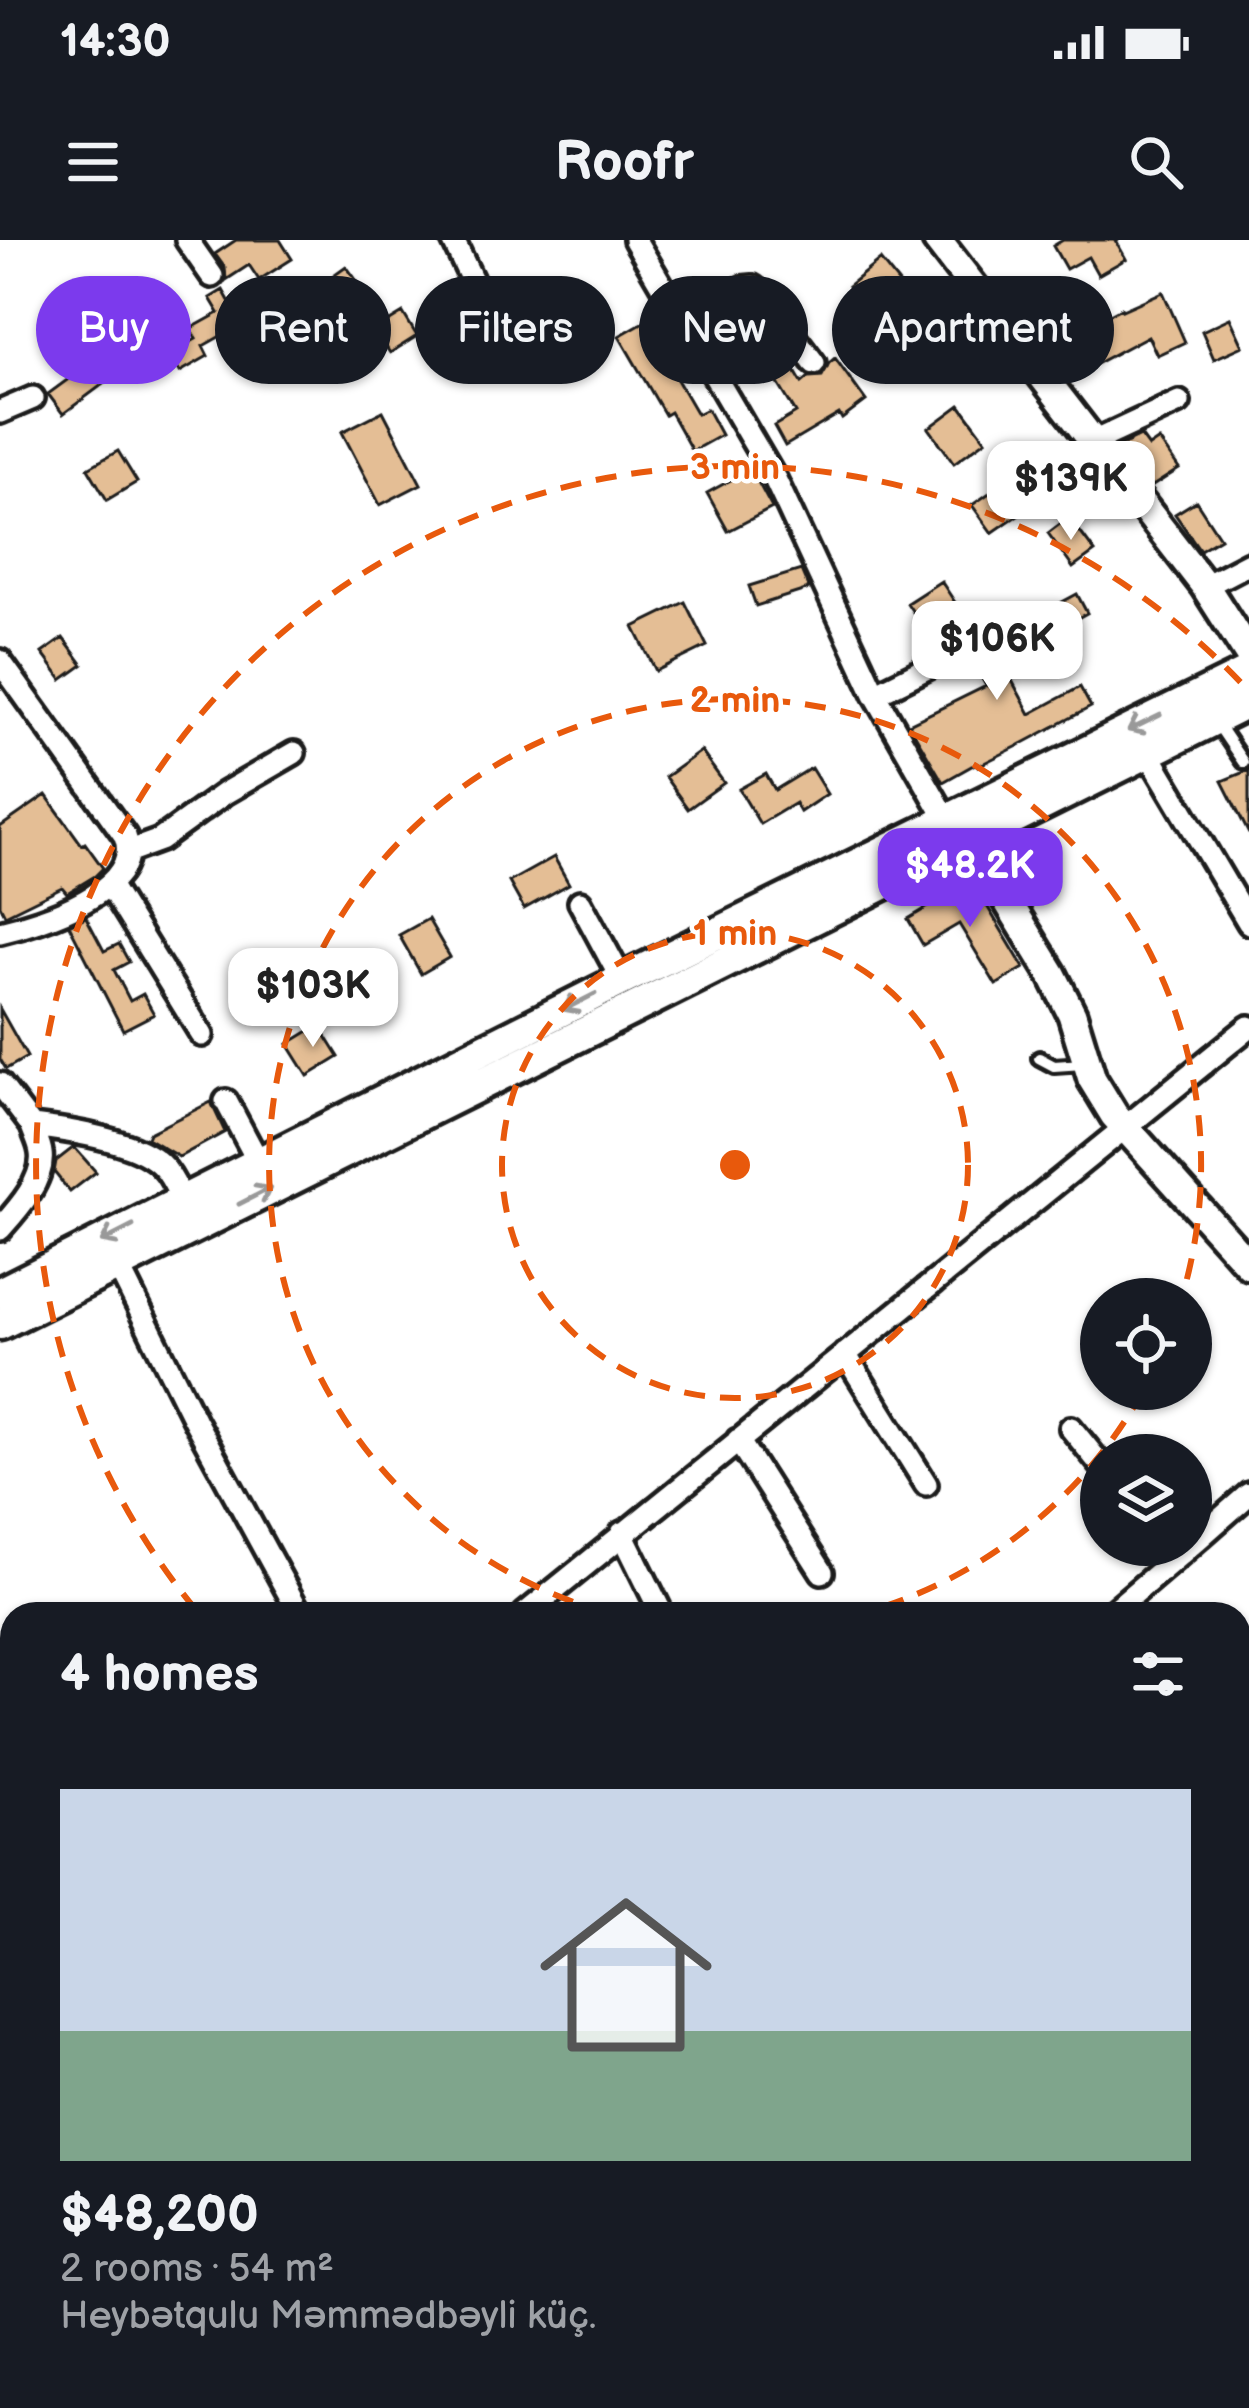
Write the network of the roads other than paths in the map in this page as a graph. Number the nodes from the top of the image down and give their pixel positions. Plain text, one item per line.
1 (187, 240) edge
2 (453, 240) edge
3 (635, 240) edge
4 (937, 240) edge
5 (212, 276) dead end
6 (470, 276) edge
7 (656, 276) edge
8 (808, 355) edge
9 (814, 363) dead end
10 (720, 384) edge
11 (33, 398) dead end
12 (1179, 402) dead end
13 (0, 412) edge
14 (1093, 442) junction
15 (1249, 562) edge
16 (1205, 586) junction
17 (1249, 655) edge
18 (0, 661) edge
19 (929, 667) dead end
20 (1249, 672) edge
21 (875, 694) junction
22 (1249, 702) edge
23 (1214, 719) junction
24 (1147, 751) junction
25 (294, 753) dead end
26 (1243, 762) dead end
27 (956, 831) junction
28 (130, 850) junction
29 (110, 886) junction
30 (580, 902) dead end
31 (1249, 923) edge
32 (0, 932) edge
33 (622, 980) junction
34 (1249, 1027) edge
35 (202, 1034) dead end
36 (1039, 1058) dead end
37 (1086, 1064) junction
38 (0, 1084) edge
39 (226, 1102) dead end
40 (32, 1126) junction
41 (1124, 1128) junction
42 (259, 1163) junction
43 (183, 1201) junction
44 (0, 1229) edge
45 (117, 1264) junction
46 (1249, 1265) edge
47 (0, 1293) edge
48 (0, 1324) edge
49 (845, 1354) junction
50 (1071, 1428) dead end
51 (1080, 1439) edge
52 (738, 1440) junction
53 (926, 1484) dead end
54 (1249, 1494) edge
55 (1212, 1523) edge
56 (622, 1533) junction
57 (1162, 1566) edge
58 (822, 1572) dead end
59 (294, 1602) edge
60 (539, 1602) edge
61 (656, 1602) edge
62 (1123, 1602) edge

1 - 5 street
2 - 6 street
3 - 7 street
4 - 14 street
8 - 9 street
10 - 21 street
11 - 13 street
12 - 14 street
14 - 16 street
15 - 16 street
16 - 17 street
18 - 28 street
19 - 21 street
20 -> 27 main road
21 - 27 street
22 - 23 main road
23 - 24 main road
23 - 26 lane
24 - 27 main road
24 - 31 street
25 - 28 street
27 - 33 main road
27 - 37 street
45 -> 27 main road
28 - 29 street
29 - 32 street
29 - 35 street
30 - 33 street
33 -> 42 main road
34 - 41 street
36 - 37 lane
37 - 41 street
38 - 40 street
39 - 42 street
40 - 43 street
40 - 44 street
41 - 46 street
41 - 49 street
42 - 43 main road
43 -> 47 main road
45 - 48 main road
45 - 59 street
49 - 52 street
49 - 53 street
50 - 51 street
52 - 56 street
52 - 58 street
54 - 55 street
56 - 60 street
56 - 61 street
57 - 62 street

